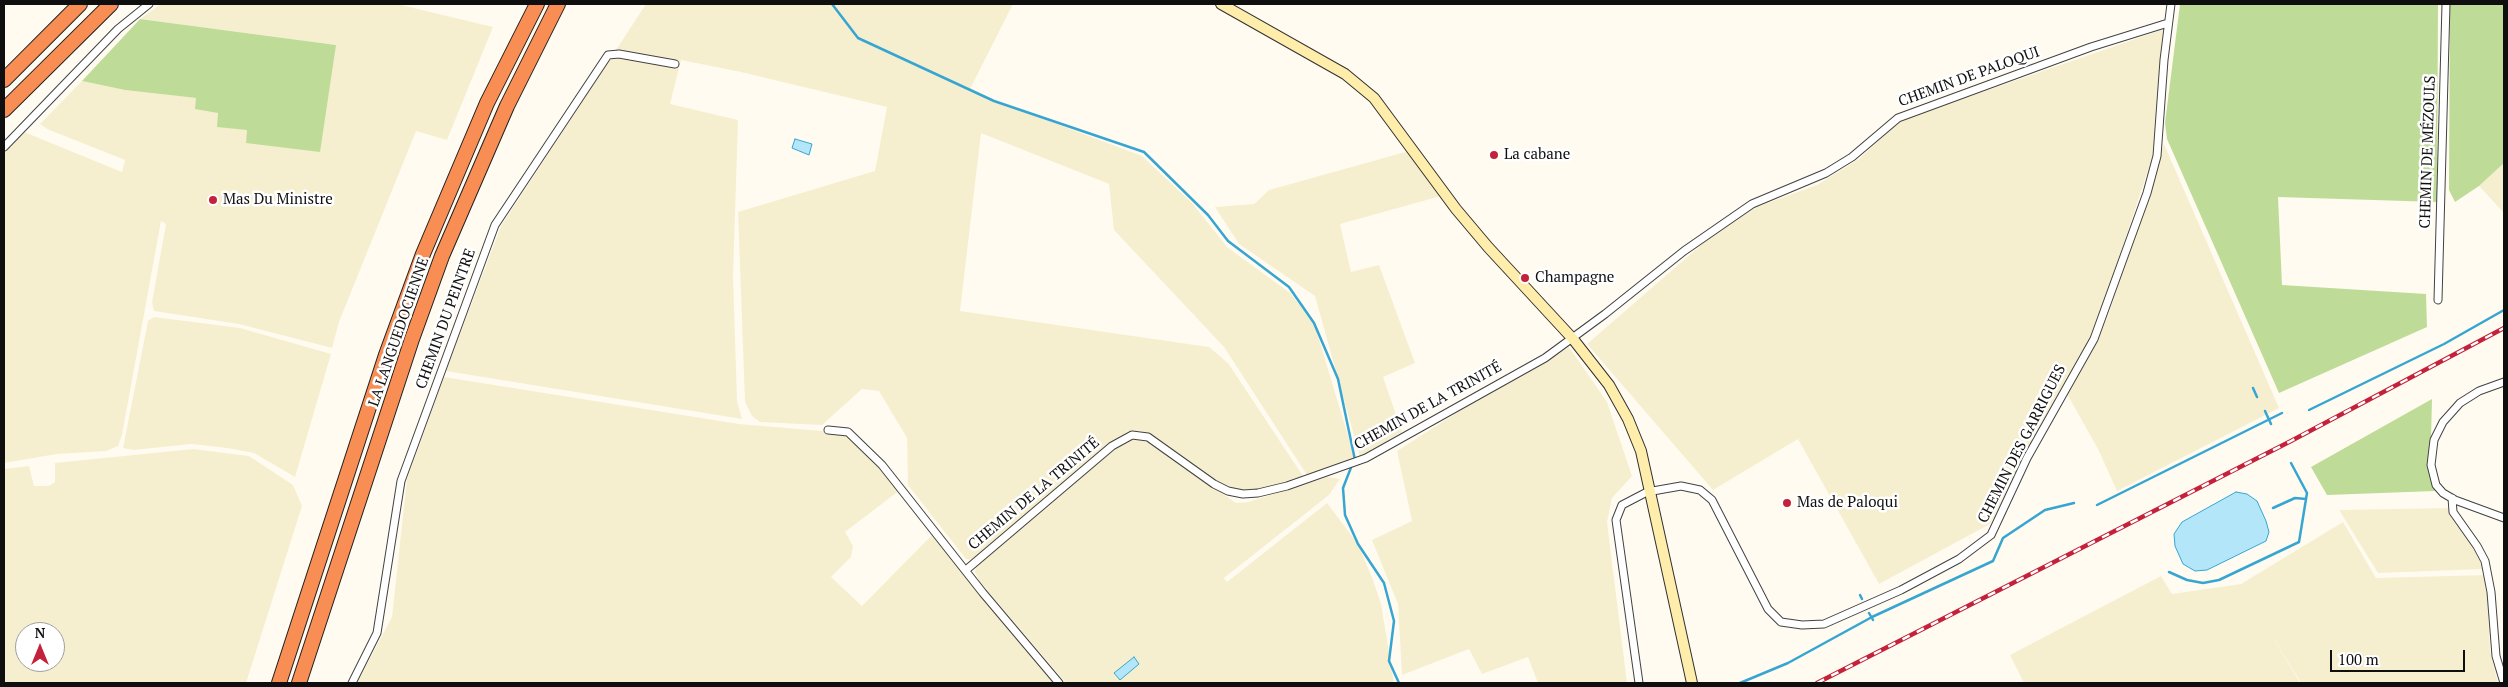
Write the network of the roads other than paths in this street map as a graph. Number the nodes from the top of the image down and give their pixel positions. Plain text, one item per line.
1 (80, 4) edge
2 (111, 4) edge
3 (149, 4) edge
4 (537, 4) edge
5 (558, 4) edge
6 (1221, 4) edge
7 (2171, 4) edge
8 (2446, 4) edge
9 (2168, 23) junction
10 (675, 64) dead end
11 (4, 80) edge
12 (4, 110) edge
13 (4, 147) edge
14 (2438, 300) dead end
15 (1573, 339) junction
16 (2504, 382) edge
17 (828, 430) dead end
18 (1652, 491) junction
19 (2452, 498) junction
20 (2504, 518) edge
21 (966, 570) junction
22 (279, 683) edge
23 (299, 683) edge
24 (352, 683) edge
25 (1059, 683) edge
26 (1639, 683) edge
27 (1692, 683) edge
28 (2504, 683) edge

1 - 11 highway
2 - 12 highway
3 - 13 street
4 - 22 highway, LA LANGUEDOCIENNE
5 - 23 highway, LA LANGUEDOCIENNE
6 - 15 street
7 - 9 street, CHEMIN DES GARRIGUES
8 - 14 street, CHEMIN DE MÉZOULS
9 - 15 street, CHEMIN DE PALOQUI
9 - 18 street, CHEMIN DES GARRIGUES
10 - 24 street, CHEMIN DU PEINTRE
15 - 18 street
15 - 21 street, CHEMIN DE LA TRINITÉ
16 - 19 street
17 - 21 street
18 - 26 street, CHEMIN DES GARRIGUES
18 - 27 street
19 - 20 street
19 - 28 street
21 - 25 street

